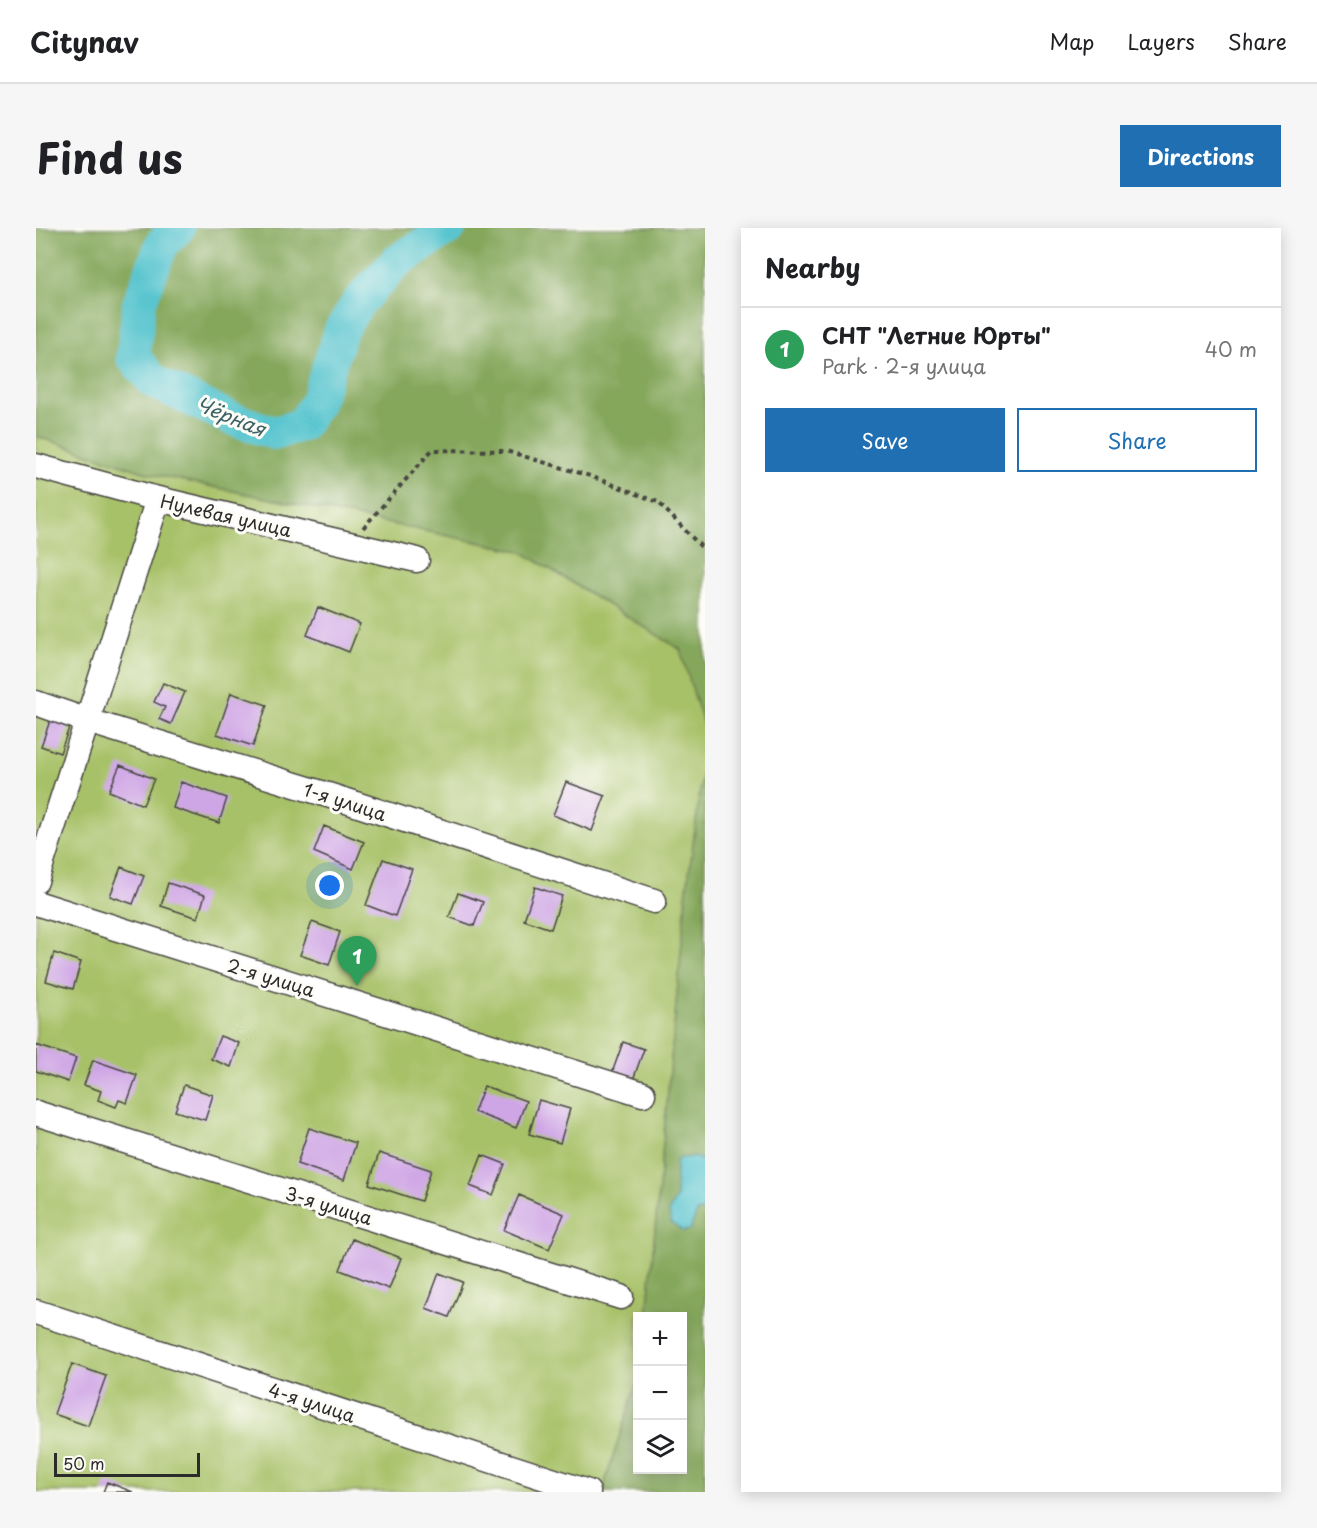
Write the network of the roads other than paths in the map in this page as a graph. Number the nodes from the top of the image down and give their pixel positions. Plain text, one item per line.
1 (36, 466) edge
2 (158, 499) junction
3 (417, 560) dead end
4 (36, 703) edge
5 (88, 721) junction
6 (36, 881) edge
7 (654, 901) dead end
8 (36, 903) edge
9 (644, 1094) dead end
10 (36, 1113) edge
11 (621, 1297) dead end
12 (36, 1312) edge
13 (588, 1492) edge

1 - 2 street, Нулевая улица
2 - 3 street, Нулевая улица
2 - 5 street
4 - 5 street, 1-я улица
5 - 6 street
5 - 7 street, 1-я улица
8 - 9 street, 2-я улица
10 - 11 street, 3-я улица
12 - 13 street, 4-я улица

